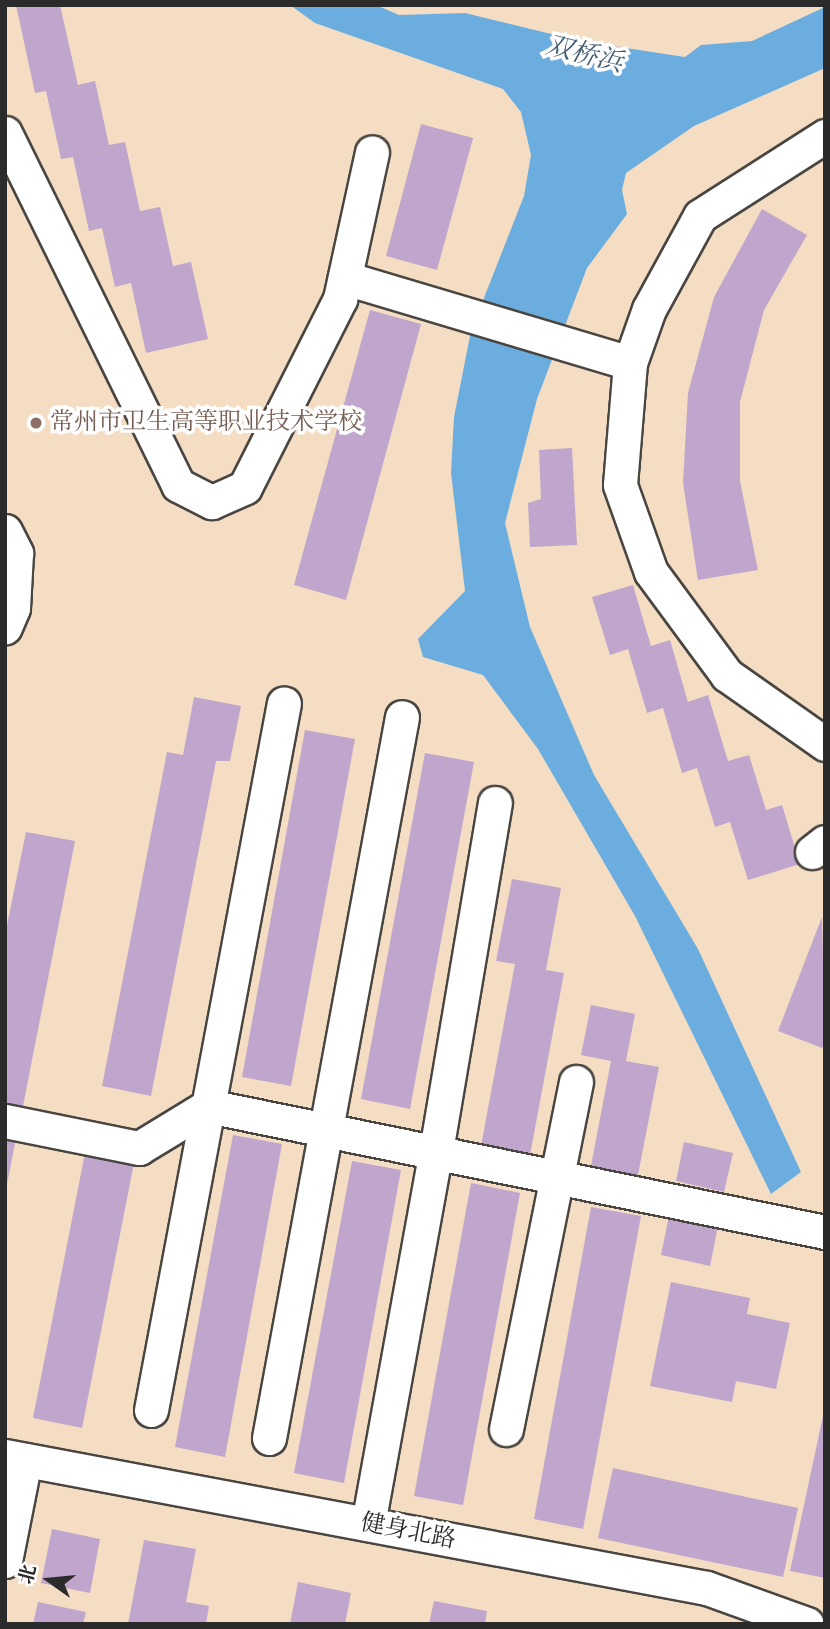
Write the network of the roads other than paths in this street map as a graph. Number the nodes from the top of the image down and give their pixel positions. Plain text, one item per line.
1 (5, 133) edge
2 (825, 136) edge
3 (372, 152) dead end
4 (345, 278) junction
5 (630, 363) junction
6 (5, 531) edge
7 (5, 627) edge
8 (284, 703) dead end
9 (402, 718) dead end
10 (825, 744) edge
11 (495, 803) dead end
12 (576, 1082) dead end
13 (208, 1106) junction
14 (5, 1121) edge
15 (326, 1129) junction
16 (436, 1151) junction
17 (560, 1176) junction
18 (825, 1231) edge
19 (151, 1410) dead end
20 (506, 1429) dead end
21 (269, 1438) dead end
22 (15, 1458) edge
23 (368, 1524) junction
24 (5, 1561) edge
25 (807, 1624) edge

1 - 4 street
2 - 5 street
3 - 4 street
4 - 5 street
5 - 10 street
6 - 7 street
8 - 13 street
9 - 15 street
11 - 16 street
12 - 17 street
13 - 14 street
13 - 15 street
13 - 19 street
15 - 16 street
15 - 21 street
16 - 17 street
16 - 23 street
17 - 18 street
17 - 20 street
22 - 23 street, 健身北路
22 - 24 street
23 - 25 street, 健身北路

